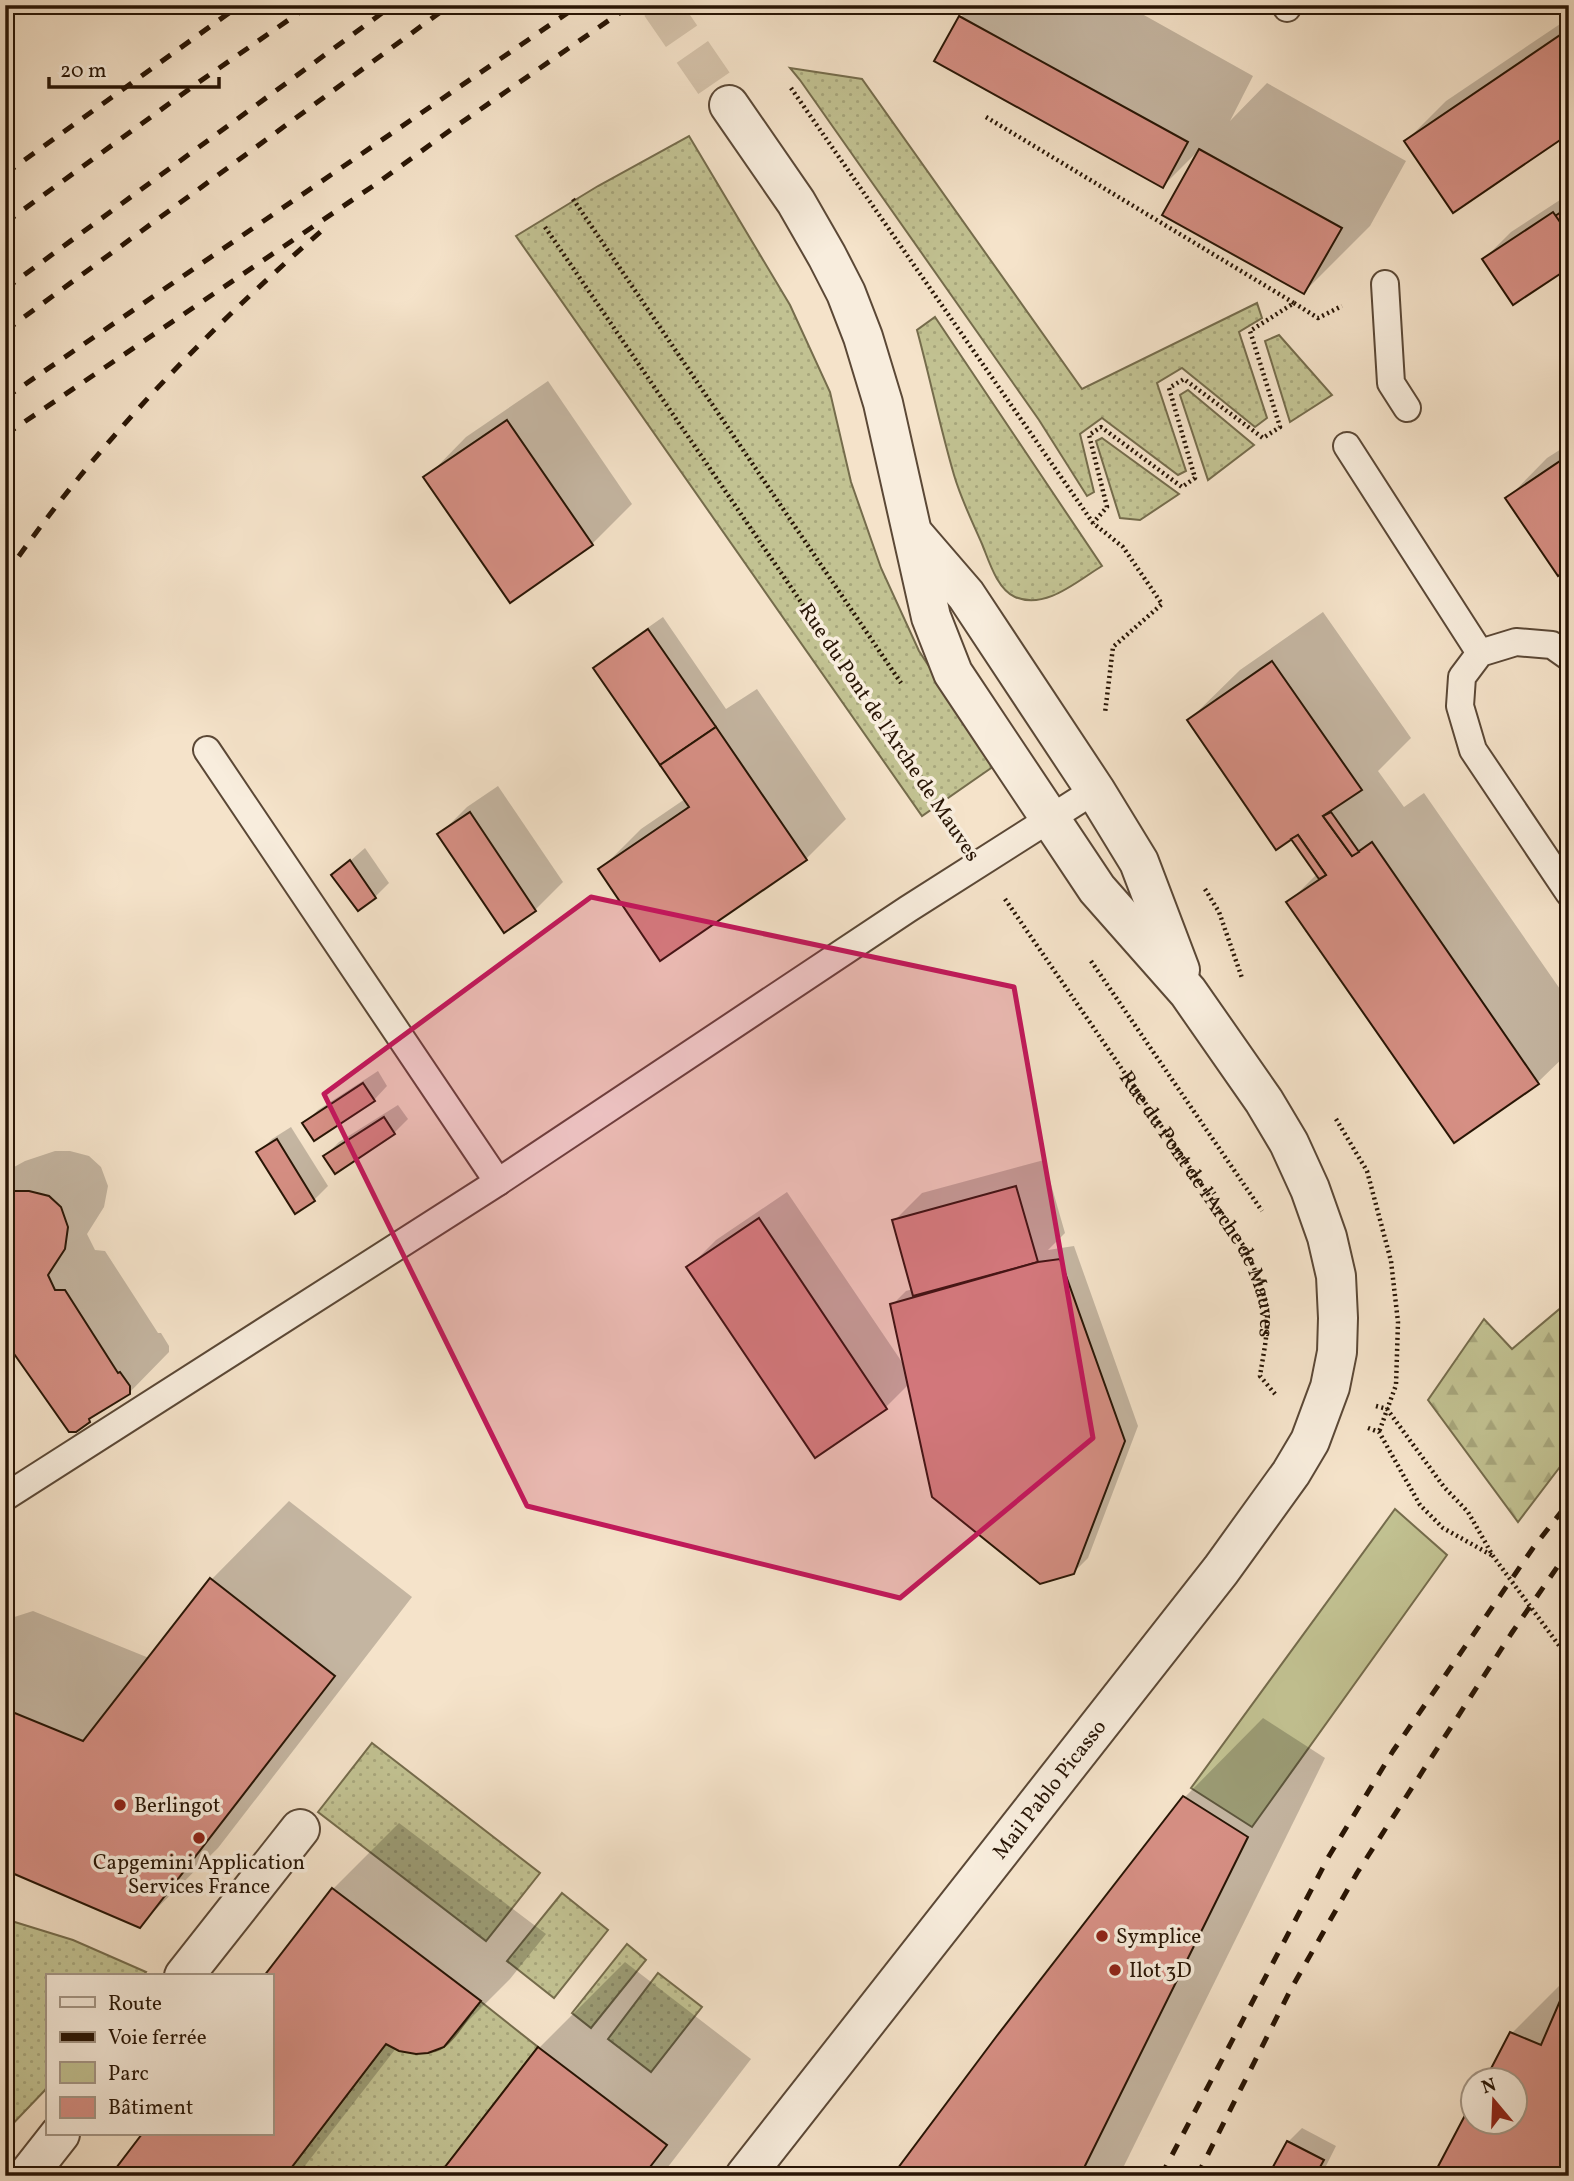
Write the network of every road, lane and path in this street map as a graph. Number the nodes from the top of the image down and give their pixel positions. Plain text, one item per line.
1 (791, 88) dead end
2 (729, 105) tunnel mouth
3 (986, 117) dead end
4 (573, 199) dead end
5 (545, 227) dead end
6 (1385, 285) joint
7 (1294, 303) junction
8 (1407, 408) dead end
9 (1347, 446) dead end
10 (1093, 523) junction
11 (912, 533) junction
12 (1480, 653) junction
13 (1569, 657) edge
14 (904, 687) dead end
15 (1104, 722) dead end
16 (208, 750) dead end
17 (1095, 790) junction
18 (1050, 817) junction
19 (979, 863) junction
20 (1205, 888) dead end
21 (1569, 893) edge
22 (1088, 957) dead end
23 (1246, 990) dead end
24 (1188, 992) junction
25 (1334, 1115) dead end
26 (498, 1182) junction
27 (1266, 1216) dead end
28 (1326, 1399) junction
29 (1387, 1409) junction
30 (1378, 1432) junction
31 (5, 1497) edge
32 (1493, 1556) junction
33 (1569, 1659) edge
34 (300, 1829) dead end
35 (186, 1974) edge
36 (58, 2136) edge
37 (27, 2176) edge
38 (745, 2176) edge

1 - 10 path
2 - 11 street
3 - 7 path
4 - 14 path, Rue du Pont de l'Arche de Mauves
5 - 19 path, Rue du Pont de l'Arche de Mauves
6 - 7 path
6 - 8 lane
7 - 10 path
9 - 12 lane
10 - 15 path
11 - 17 street
11 - 18 street
12 - 13 lane
12 - 21 lane
16 - 26 lane
17 - 18 lane
17 - 24 street
18 - 19 lane
18 - 24 street
19 - 26 lane
19 - 28 path, Rue du Pont de l'Arche de Mauves
20 - 23 path
22 - 27 path, Rue du Pont de l'Arche de Mauves
24 - 28 street
25 - 29 path
26 - 31 lane
28 - 29 path, Rue du Pont de l'Arche de Mauves
28 - 30 path, Rue du Pont de l'Arche de Mauves
28 - 38 street, Mail Pablo Picasso
29 - 30 path
29 - 32 path
30 - 32 path
32 - 33 path
34 - 35 street
36 - 37 street

